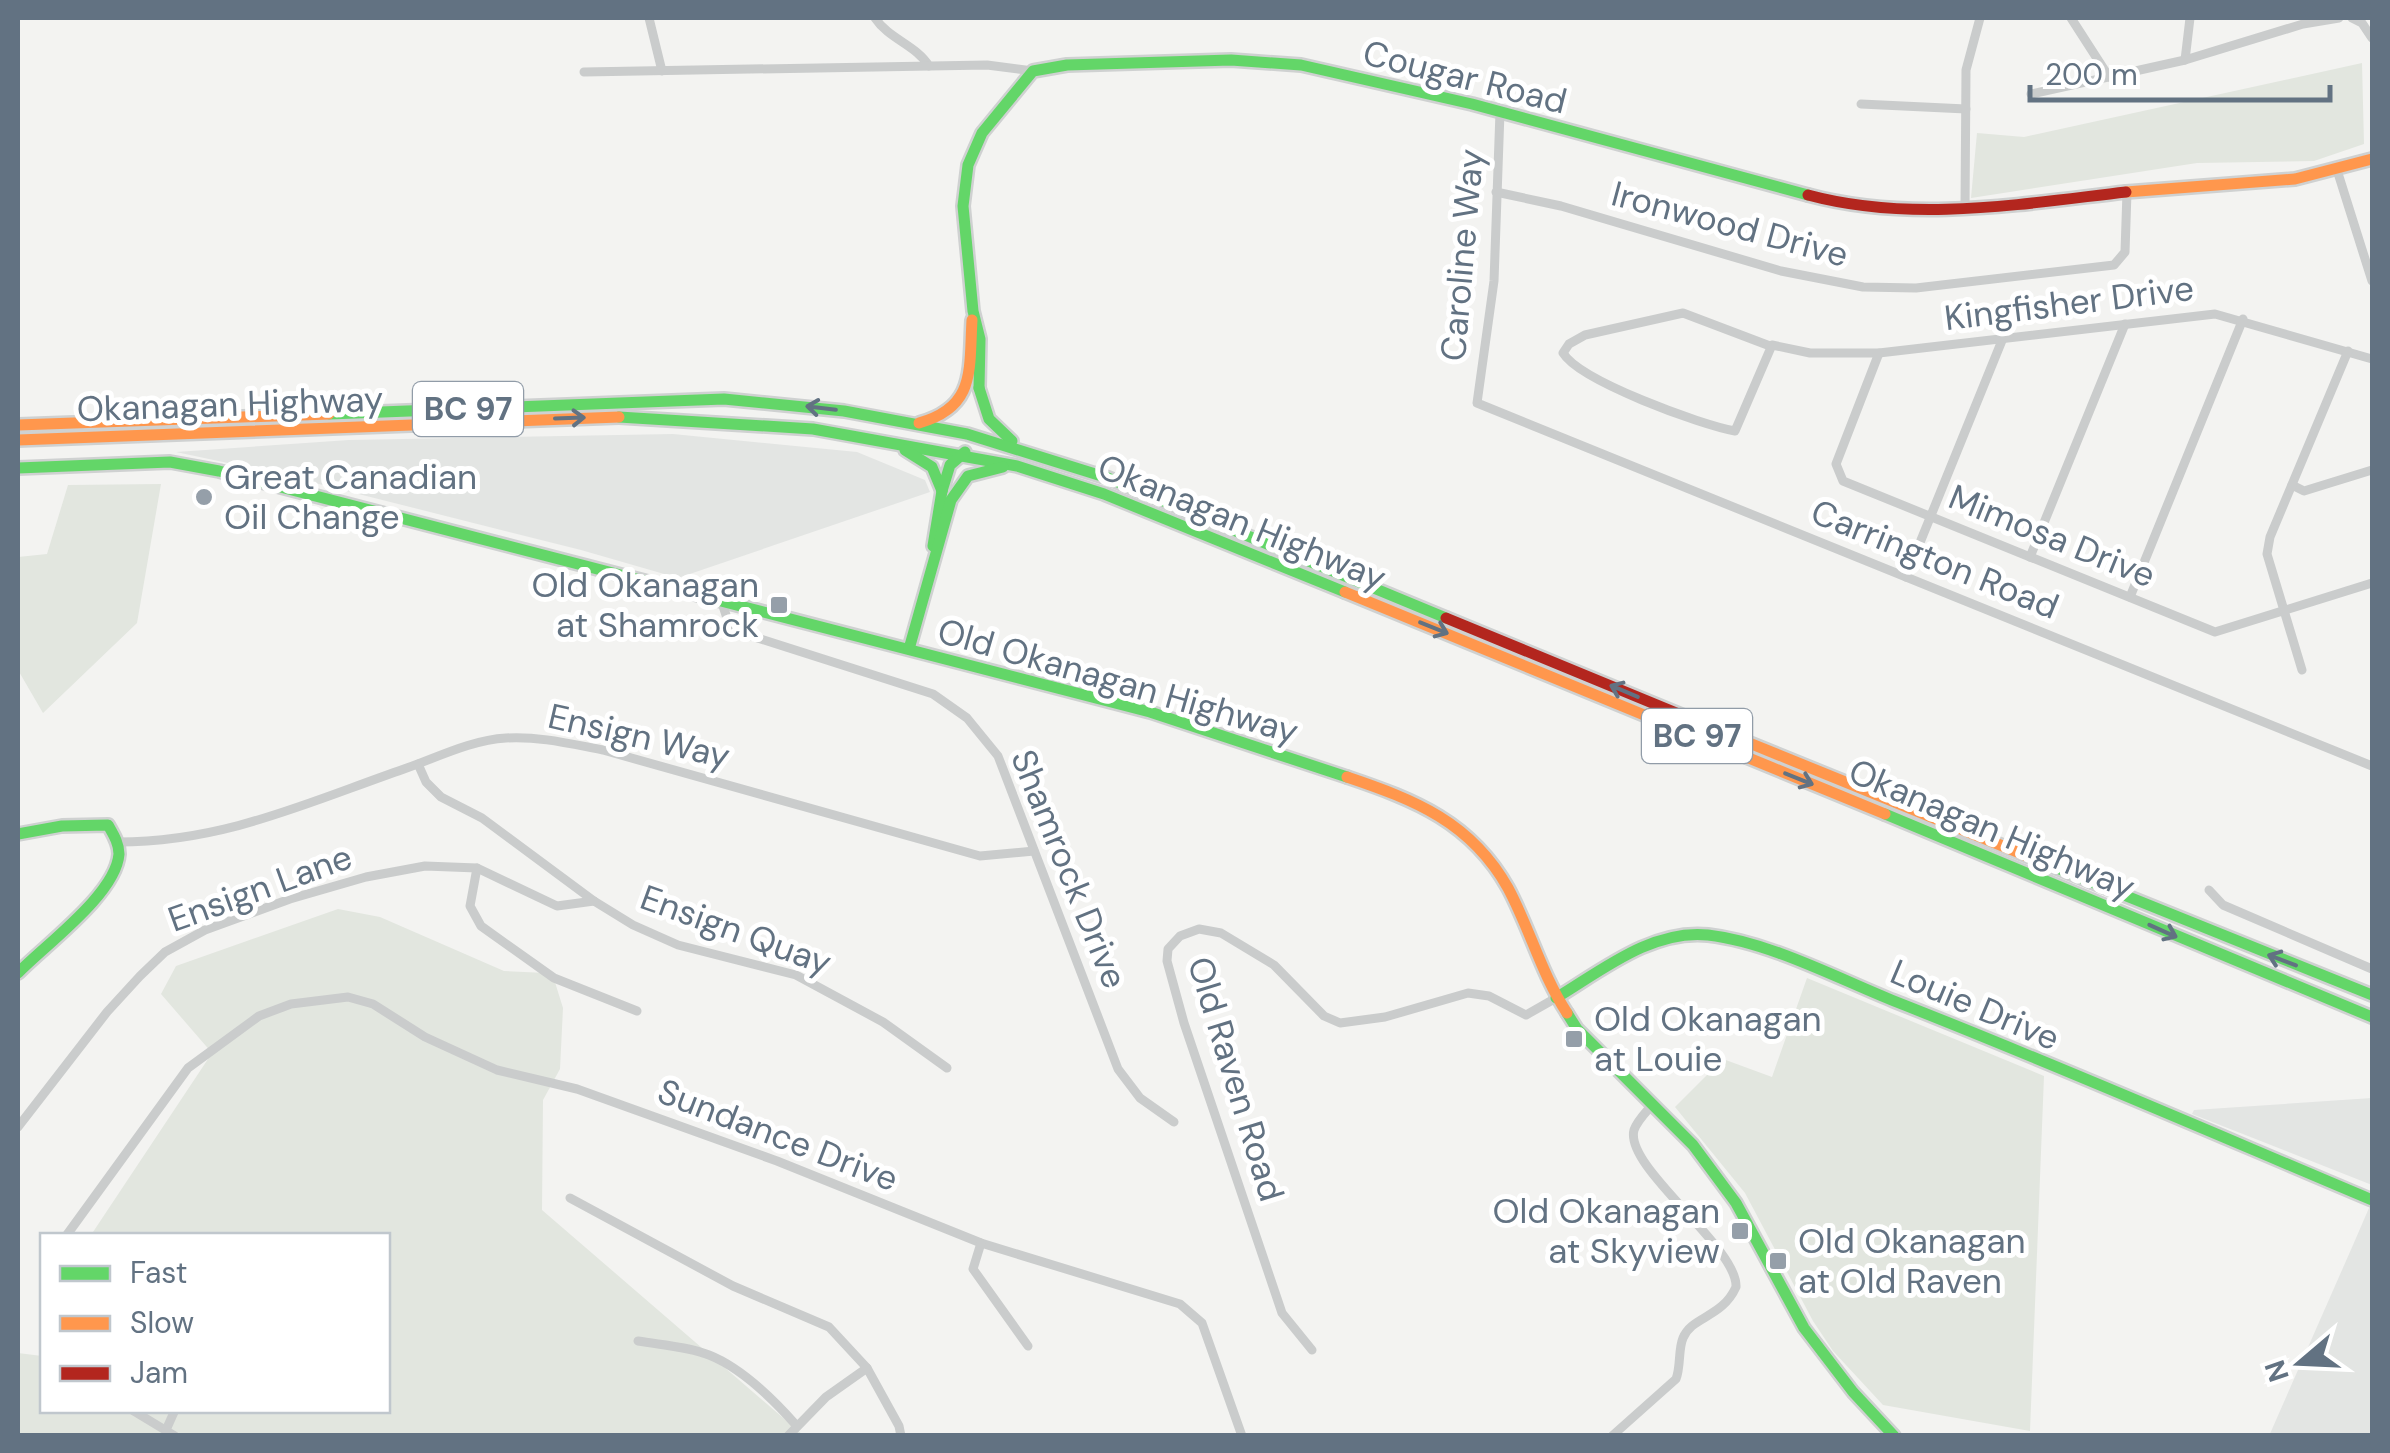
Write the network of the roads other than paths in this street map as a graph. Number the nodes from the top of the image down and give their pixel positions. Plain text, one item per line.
1 (649, 18) edge
2 (874, 18) edge
3 (1980, 18) edge
4 (2071, 18) edge
5 (2190, 18) edge
6 (2339, 18) edge
7 (2352, 18) edge
8 (2303, 21) edge
9 (2372, 38) edge
10 (2184, 60) junction
11 (928, 66) junction
12 (662, 71) junction
13 (1034, 71) junction
14 (584, 72) dead end
15 (2109, 77) junction
16 (2031, 94) dead end
17 (1861, 104) dead end
18 (1966, 109) junction
19 (1500, 112) junction
20 (2372, 159) edge
21 (2337, 170) junction
22 (1496, 192) junction
23 (2127, 192) junction
24 (1965, 208) junction
25 (2372, 281) edge
26 (973, 311) junction
27 (2243, 320) junction
28 (2125, 324) junction
29 (2003, 338) junction
30 (1770, 346) dead end
31 (2348, 351) junction
32 (1880, 353) junction
33 (2372, 359) edge
34 (979, 388) junction
35 (1477, 403) joint
36 (975, 406) dead end
37 (917, 424) junction
38 (18, 425) edge
39 (969, 429) junction
40 (18, 440) edge
41 (883, 440) junction
42 (960, 454) junction
43 (1052, 459) junction
44 (1017, 466) junction
45 (18, 468) edge
46 (2372, 470) edge
47 (2292, 485) junction
48 (942, 492) junction
49 (1931, 516) junction
50 (2030, 557) junction
51 (932, 563) junction
52 (1906, 577) junction
53 (2372, 583) edge
54 (2130, 597) junction
55 (721, 600) junction
56 (2284, 610) junction
57 (909, 648) junction
58 (2302, 670) dead end
59 (418, 764) junction
60 (2372, 766) edge
61 (18, 834) edge
62 (118, 842) junction
63 (1034, 851) junction
64 (477, 868) junction
65 (2209, 890) dead end
66 (594, 901) junction
67 (2372, 968) edge
68 (18, 973) edge
69 (2287, 984) junction
70 (2372, 995) edge
71 (1556, 998) junction
72 (2372, 1005) edge
73 (637, 1011) dead end
74 (2372, 1017) edge
75 (947, 1068) dead end
76 (1652, 1105) junction
77 (1174, 1122) dead end
78 (18, 1127) edge
79 (570, 1198) dead end
80 (2372, 1200) edge
81 (68, 1233) edge
82 (981, 1243) junction
83 (638, 1341) dead end
84 (1028, 1346) dead end
85 (1312, 1350) dead end
86 (867, 1368) junction
87 (137, 1413) edge
88 (796, 1426) junction
89 (171, 1433) edge
90 (788, 1436) edge
91 (901, 1436) edge
92 (1242, 1436) edge
93 (1612, 1436) edge
94 (1894, 1436) edge

1 - 12 street
2 - 11 street
3 - 18 street
4 - 15 street
5 - 10 street
6 - 8 street
7 - 9 street
8 - 10 street
10 - 15 street
11 - 12 street, Cougar Road
11 - 13 street, Cougar Road
12 - 14 street, Cougar Road
13 - 19 main road, Cougar Road
13 - 26 main road
15 - 16 street
17 - 18 street
18 - 24 street
19 - 22 street, Caroline Way
19 - 24 main road, Cougar Road
20 - 21 main road, Cougar Road
21 - 23 main road, Cougar Road
21 - 25 street
22 - 23 street, Ironwood Drive
22 - 35 street, Caroline Way
23 - 24 main road, Cougar Road
26 - 34 main road
26 - 37 main road
27 - 28 street, Kingfisher Drive
27 - 31 street, Kingfisher Drive
27 - 54 street
28 - 29 street, Kingfisher Drive
28 - 50 street
29 - 32 street, Kingfisher Drive
29 - 49 street
30 - 32 street, Kingfisher Drive
31 - 33 street, Kingfisher Drive
31 - 47 street
32 - 49 street, Mimosa Drive
34 - 36 main road
34 - 43 main road
35 - 52 street, Carrington Road
37 -> 38 main road, Okanagan Highway / BC 97
37 - 39 main road, Okanagan Highway / BC 97
39 - 41 main road
39 - 43 main road, Okanagan Highway / BC 97
40 -> 41 main road, Okanagan Highway / BC 97
41 - 42 main road, Okanagan Highway / BC 97
41 - 48 main road
42 - 43 main road
42 - 44 main road, Okanagan Highway / BC 97
42 - 48 main road
70 -> 43 main road, Okanagan Highway / BC 97
44 - 51 main road
44 -> 69 main road, Okanagan Highway / BC 97
45 - 55 main road, Old Okanagan Highway
46 - 47 street
47 - 56 street
48 - 51 main road
49 - 50 street, Mimosa Drive
49 - 52 street
50 - 54 street, Mimosa Drive
51 - 57 main road
52 - 60 street, Carrington Road
53 - 56 street, Mimosa Drive
54 - 56 street, Mimosa Drive
55 - 57 main road, Old Okanagan Highway
55 - 63 street, Shamrock Drive
56 - 58 street
57 - 71 main road, Old Okanagan Highway
59 - 62 street, Ensign Way
59 - 63 street, Ensign Way
59 - 66 street, Ensign Quay
61 - 62 main road
62 - 68 main road
63 - 77 street, Shamrock Drive
64 - 66 street, Ensign Lane
64 - 73 street
64 - 78 street, Ensign Lane
65 - 67 street
66 - 75 street, Ensign Quay
69 - 72 main road
69 - 74 main road, Okanagan Highway / BC 97
71 - 76 main road, Old Okanagan Highway
71 - 80 main road, Louie Drive
71 - 85 street, Old Raven Road
76 - 93 street
76 - 94 main road, Old Okanagan Highway
79 - 86 street
81 - 82 street, Sundance Drive
82 - 84 street
82 - 92 street, Sundance Drive
83 - 88 street
86 - 88 street
86 - 91 street
87 - 89 street
88 - 90 street

